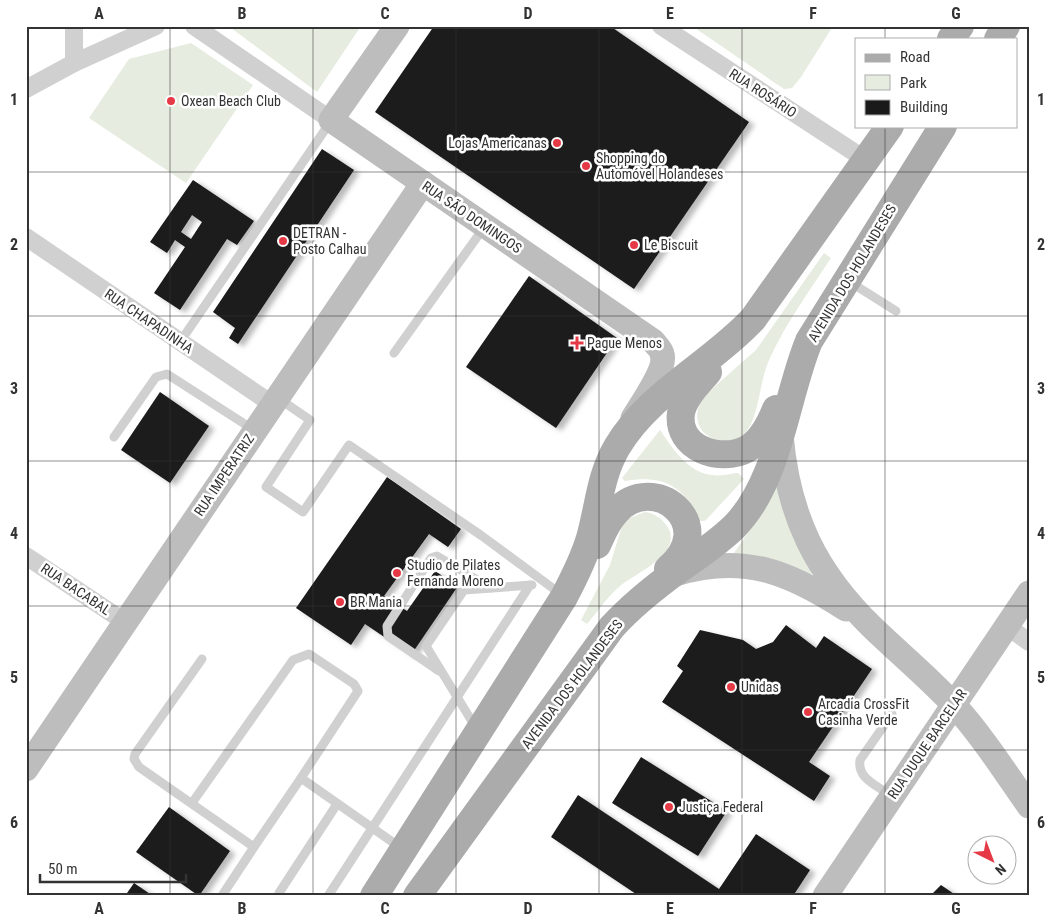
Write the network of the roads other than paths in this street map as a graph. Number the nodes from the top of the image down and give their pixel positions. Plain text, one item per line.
1 (74, 26) edge
2 (156, 26) edge
3 (194, 26) edge
4 (398, 26) edge
5 (661, 26) edge
6 (960, 26) edge
7 (1006, 26) edge
8 (953, 38) edge
9 (999, 38) edge
10 (74, 63) junction
11 (26, 89) edge
12 (331, 120) junction
13 (889, 128) edge
14 (941, 128) edge
15 (866, 160) junction
16 (423, 183) junction
17 (485, 226) junction
18 (26, 237) edge
19 (846, 279) junction
20 (896, 311) dead end
21 (824, 314) junction
22 (753, 319) junction
23 (180, 342) junction
24 (394, 353) dead end
25 (274, 401) junction
26 (254, 430) junction
27 (780, 431) junction
28 (114, 437) dead end
29 (618, 446) junction
30 (26, 556) edge
31 (668, 577) junction
32 (530, 585) junction
33 (491, 588) junction
34 (554, 590) junction
35 (1029, 593) edge
36 (125, 622) junction
37 (871, 626) junction
38 (1006, 626) junction
39 (602, 640) junction
40 (1029, 642) edge
41 (202, 659) dead end
42 (442, 673) junction
43 (457, 699) junction
44 (954, 705) junction
45 (892, 714) dead end
46 (478, 731) junction
47 (26, 768) edge
48 (301, 778) junction
49 (892, 797) junction
50 (192, 803) junction
51 (337, 804) junction
52 (1029, 806) edge
53 (372, 828) junction
54 (254, 846) junction
55 (404, 849) junction
56 (223, 894) dead end
57 (280, 896) edge
58 (328, 896) edge
59 (374, 896) edge
60 (417, 896) edge
61 (825, 896) edge

1 - 10 street
2 - 10 street
3 - 12 street, RUA SÃO DOMINGOS
4 - 12 street
5 - 15 street, RUA ROSÁRIO
6 - 8 main road
7 - 9 main road
10 - 11 street
12 - 16 street, RUA SÃO DOMINGOS
12 - 23 lane
13 - 15 main road
14 - 19 main road, AVENIDA DOS HOLANDESES
15 - 22 main road
16 - 17 street, RUA SÃO DOMINGOS
16 - 25 street, RUA IMPERATRIZ
17 - 24 lane
17 - 29 street, RUA SÃO DOMINGOS
18 - 23 street, RUA CHAPADINHA
19 - 20 lane
19 - 21 main road, AVENIDA DOS HOLANDESES
21 - 22 main road
21 - 27 main road, AVENIDA DOS HOLANDESES
22 - 29 main road
23 - 25 street, RUA CHAPADINHA
25 - 26 street, RUA IMPERATRIZ
25 - 34 lane
26 - 28 lane
26 - 36 street, RUA IMPERATRIZ
27 - 31 main road, AVENIDA DOS HOLANDESES
27 - 37 street
29 - 34 main road
30 - 36 street, RUA BACABAL
31 - 37 street
31 - 39 main road, AVENIDA DOS HOLANDESES
32 - 33 lane
32 - 34 lane
32 - 43 lane
33 - 42 lane
33 - 42 lane
34 - 39 main road
34 - 46 main road
35 - 38 street, RUA DUQUE BARCELAR
36 - 47 street, RUA IMPERATRIZ
37 - 44 street
38 - 40 street
38 - 44 street, RUA DUQUE BARCELAR
39 - 60 main road, AVENIDA DOS HOLANDESES
41 - 50 lane
42 - 43 lane
43 - 46 lane
43 - 53 lane
44 - 49 street, RUA DUQUE BARCELAR
44 - 52 street
45 - 49 lane
46 - 55 main road
48 - 50 lane
48 - 51 lane
48 - 54 lane
49 - 61 street, RUA DUQUE BARCELAR
50 - 54 lane
51 - 53 lane
51 - 57 lane
53 - 55 lane
53 - 58 lane
54 - 56 lane
55 - 59 main road

